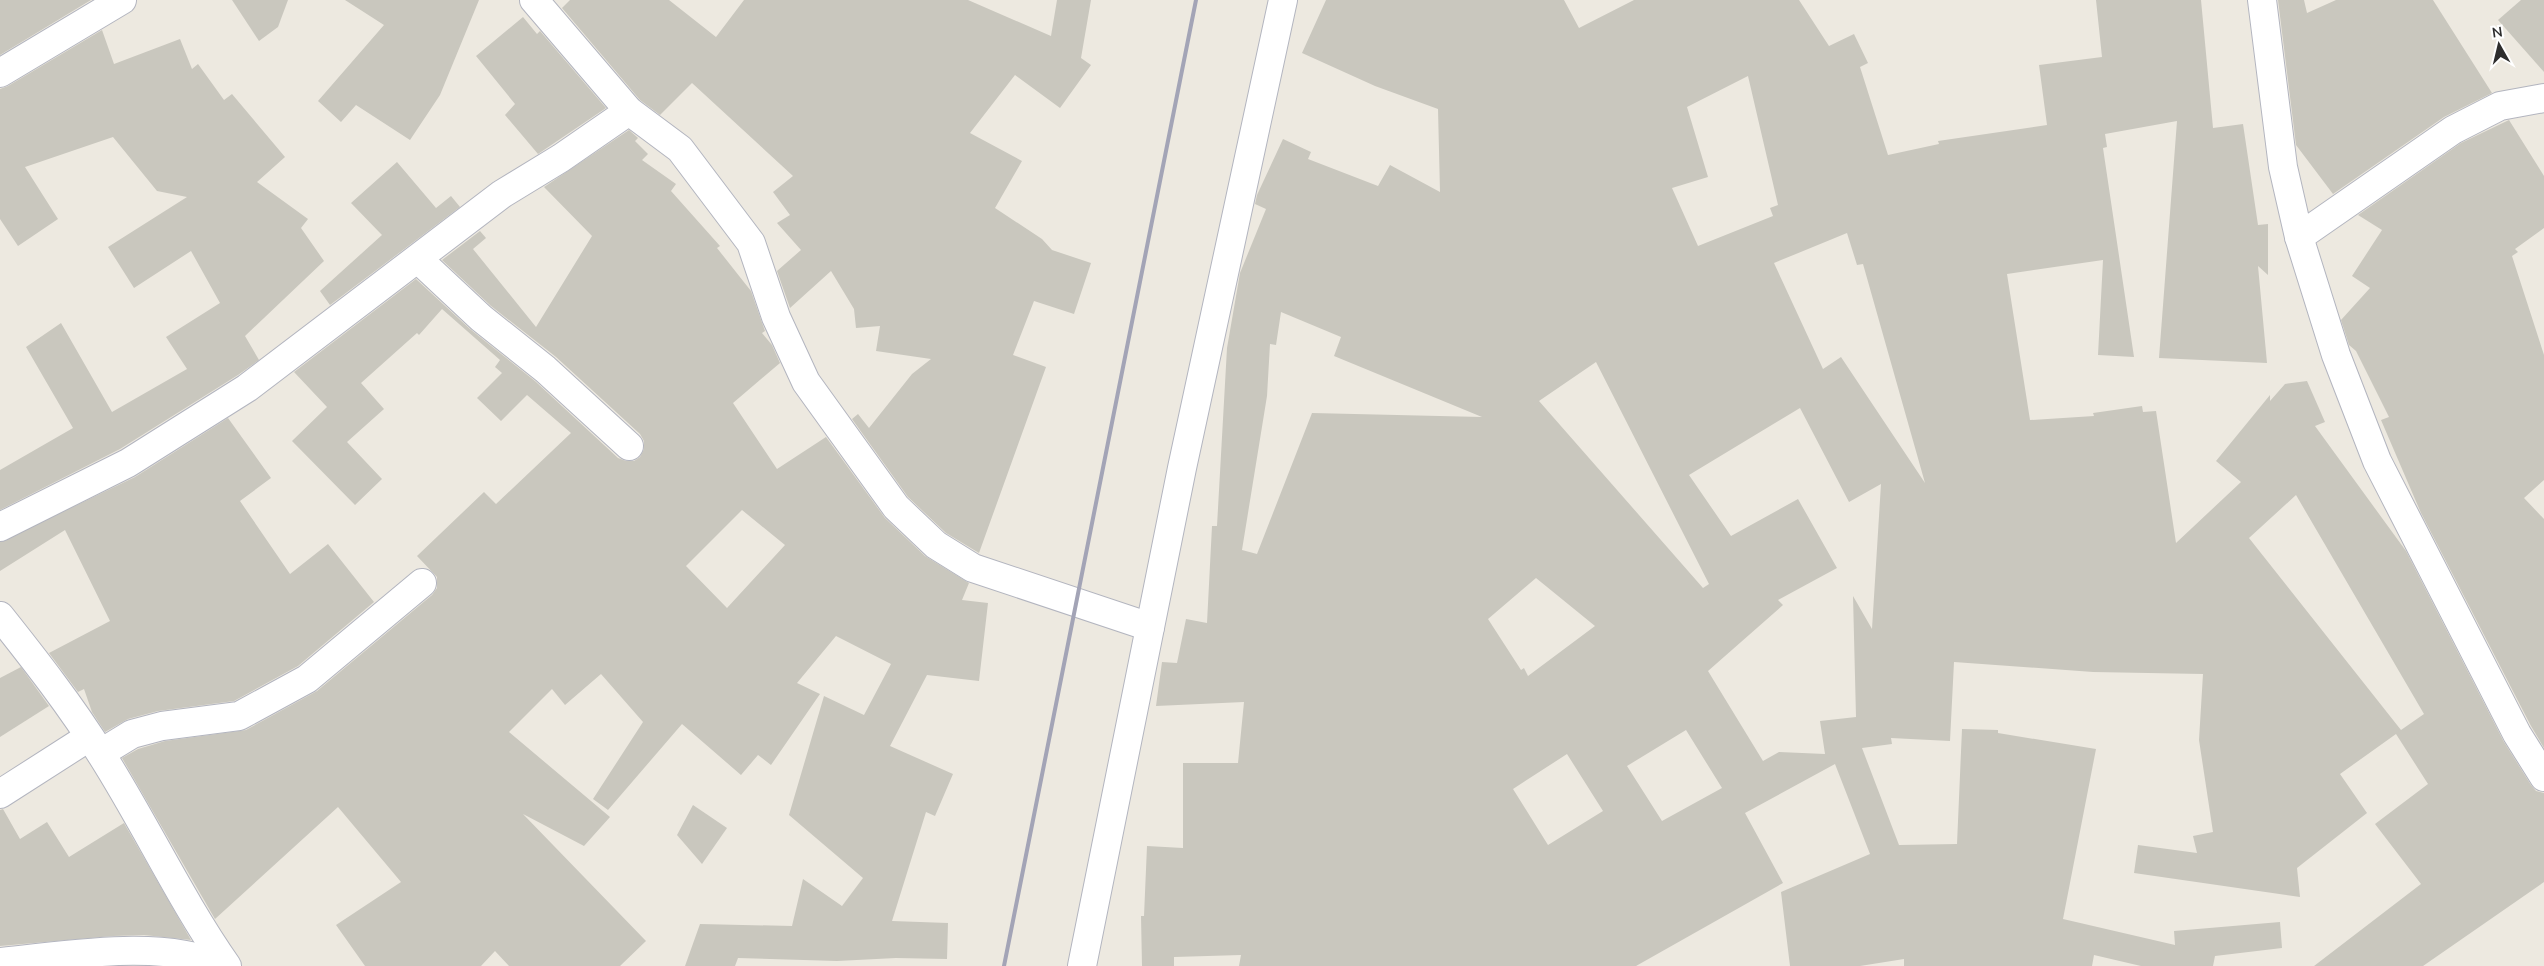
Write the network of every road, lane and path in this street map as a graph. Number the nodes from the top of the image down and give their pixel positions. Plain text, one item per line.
1 (122, 0) edge
2 (534, 0) edge
3 (1283, 0) edge
4 (2262, 0) edge
5 (0, 72) edge
6 (2544, 98) edge
7 (630, 111) junction
8 (2299, 237) junction
9 (418, 260) junction
10 (629, 446) dead end
11 (0, 527) edge
12 (422, 583) dead end
13 (0, 616) edge
14 (1150, 627) junction
15 (95, 745) junction
16 (2544, 778) edge
17 (0, 794) edge
18 (0, 962) edge
19 (222, 966) edge
20 (227, 966) edge
21 (1082, 966) edge

1 - 5 street
2 - 7 street
3 - 14 street
4 - 8 street
6 - 8 street
7 - 9 street
7 - 14 street
8 - 16 street
9 - 10 street
9 - 11 street
12 - 15 street
13 - 15 street
14 - 21 street
15 - 17 street
15 - 20 street
18 - 19 street

